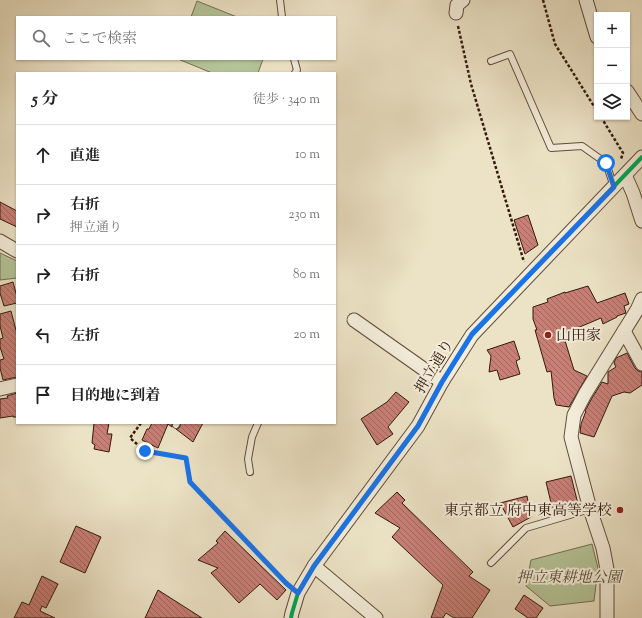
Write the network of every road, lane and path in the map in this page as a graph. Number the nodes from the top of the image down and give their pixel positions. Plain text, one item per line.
1 (280, 0) edge
2 (463, 0) edge
3 (543, 0) edge
4 (586, 0) edge
5 (456, 13) joint
6 (282, 16) edge
7 (594, 26) edge
8 (294, 60) edge
9 (491, 61) dead end
10 (296, 72) edge
11 (630, 96) edge
12 (594, 106) edge
13 (642, 114) edge
14 (603, 120) edge
15 (642, 158) edge
16 (625, 175) junction
17 (614, 187) junction
18 (642, 221) edge
19 (0, 241) edge
20 (16, 250) edge
21 (528, 276) junction
22 (642, 299) edge
23 (354, 320) dead end
24 (624, 331) junction
25 (642, 364) edge
26 (442, 382) junction
27 (16, 386) edge
28 (0, 388) edge
29 (140, 424) edge
30 (258, 424) edge
31 (250, 472) dead end
32 (590, 509) junction
33 (491, 563) dead end
34 (314, 566) junction
35 (298, 593) junction
36 (291, 618) edge
37 (376, 618) edge
38 (607, 618) edge

1 - 6 lane
2 - 5 street
3 - 12 path
4 - 7 street
5 - 21 path
8 - 10 lane
9 - 17 lane
11 - 13 street
14 - 16 path
15 - 16 street, 押立通り
16 - 17 street, 押立通り
16 - 18 street
17 - 21 street, 押立通り
19 - 20 street
21 - 26 street, 押立通り
22 - 24 street
23 - 26 street
24 - 25 street
24 - 32 street
26 - 34 street, 押立通り
27 - 28 street
29 - 35 path
30 - 31 lane
32 - 33 lane
32 - 38 street
34 - 35 street, 押立通り
34 - 37 street
35 - 36 street, 押立通り

